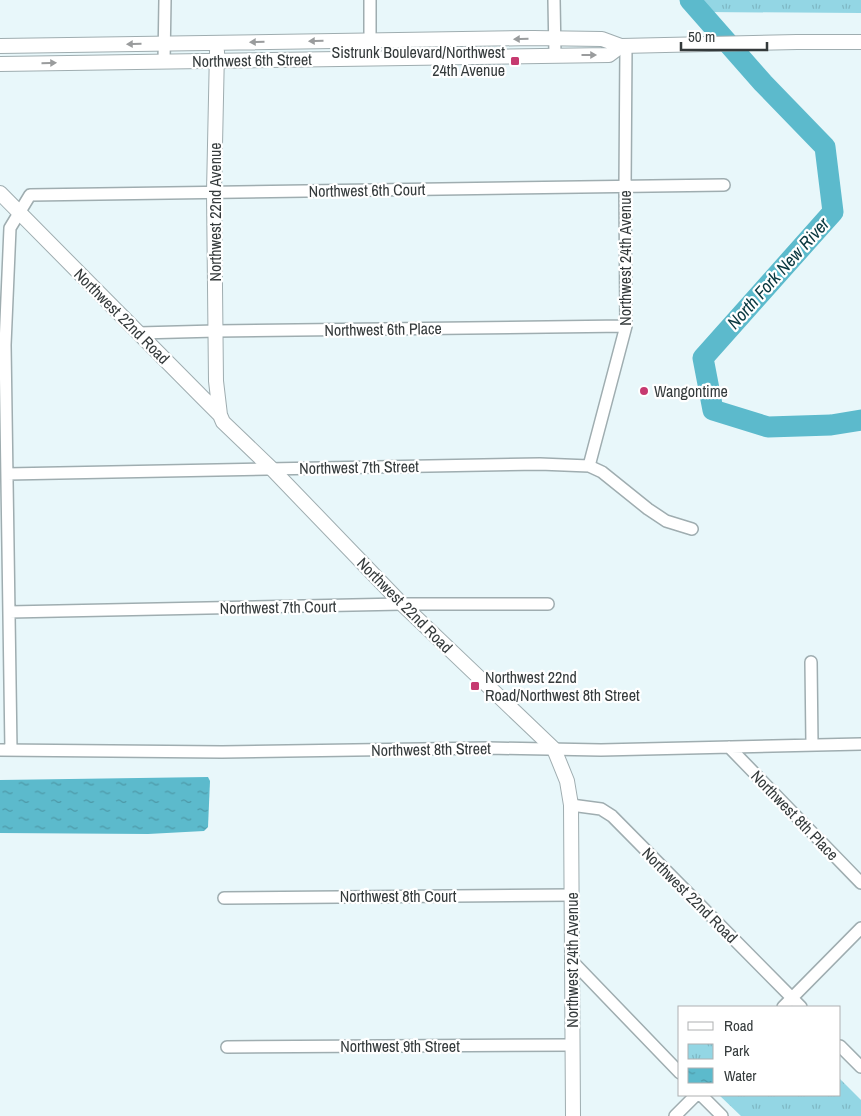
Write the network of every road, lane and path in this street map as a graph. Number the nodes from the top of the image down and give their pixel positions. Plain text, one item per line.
1 (165, 0) edge
2 (370, 0) edge
3 (554, 0) edge
4 (554, 38) junction
5 (370, 41) junction
6 (217, 42) junction
7 (861, 42) edge
8 (165, 43) junction
9 (0, 46) edge
10 (623, 46) junction
11 (555, 56) junction
12 (370, 58) junction
13 (217, 60) junction
14 (164, 61) junction
15 (0, 64) edge
16 (724, 185) dead end
17 (625, 186) junction
18 (0, 192) edge
19 (214, 192) junction
20 (19, 211) junction
21 (626, 326) junction
22 (216, 331) junction
23 (139, 333) junction
24 (3, 345) edge
25 (216, 381) junction
26 (204, 399) junction
27 (220, 415) junction
28 (589, 466) junction
29 (272, 469) junction
30 (7, 474) junction
31 (692, 529) dead end
32 (402, 604) junction
33 (548, 604) dead end
34 (9, 612) junction
35 (811, 662) dead end
36 (812, 744) junction
37 (861, 744) edge
38 (729, 747) junction
39 (554, 749) junction
40 (5, 750) edge
41 (571, 805) junction
42 (861, 883) edge
43 (572, 895) junction
44 (224, 898) dead end
45 (861, 928) edge
46 (573, 962) junction
47 (792, 998) junction
48 (784, 1006) edge
49 (800, 1006) edge
50 (572, 1045) junction
51 (228, 1047) dead end
52 (841, 1047) edge
53 (861, 1067) edge
54 (678, 1071) edge
55 (695, 1096) edge
56 (701, 1096) edge
57 (573, 1116) edge
58 (675, 1116) edge
59 (722, 1116) edge

1 - 8 street
2 - 5 street
3 - 4 street
4 -> 5 street, Northwest 6th Street
4 - 10 street, Northwest 6th Street
4 - 11 street
5 -> 6 street, Northwest 6th Street
5 - 12 street
6 - 8 street, Northwest 6th Street
6 - 13 street, Northwest 22nd Avenue
7 - 10 street, Northwest 6th Street
8 -> 9 street, Northwest 6th Street
8 - 14 street
11 -> 10 street, Northwest 6th Street
10 - 17 street, Northwest 24th Avenue
11 - 12 street, Northwest 6th Street
12 - 13 street, Northwest 6th Street
13 - 14 street, Northwest 6th Street
13 - 19 street, Northwest 22nd Avenue
15 -> 14 street, Northwest 6th Street
16 - 17 street, Northwest 6th Court
17 - 19 street, Northwest 6th Court
17 - 21 street, Northwest 24th Avenue
18 - 20 street, Northwest 22nd Road
19 - 20 street, Northwest 6th Court
19 - 22 street, Northwest 22nd Avenue
20 - 23 street, Northwest 22nd Road
20 - 24 street
21 - 22 street, Northwest 6th Place
21 - 28 street, Northwest 24th Avenue
22 - 23 street, Northwest 6th Place
22 - 25 street, Northwest 22nd Avenue
23 - 26 street, Northwest 22nd Road
24 - 30 street
25 - 26 street
25 - 27 street, Northwest 22nd Avenue
26 - 27 street, Northwest 22nd Road
27 - 29 street, Northwest 22nd Road
28 - 29 street, Northwest 7th Street
28 - 31 street, Northwest 7th Street
29 - 30 street, Northwest 7th Street
29 - 32 street, Northwest 22nd Road
30 - 34 street
32 - 33 street, Northwest 7th Court
32 - 34 street, Northwest 7th Court
32 - 39 street, Northwest 22nd Road
34 - 40 street
35 - 36 street
36 - 37 street, Northwest 8th Street
36 - 38 street, Northwest 8th Street
38 - 39 street, Northwest 8th Street
38 - 42 street, Northwest 8th Place
39 - 40 street, Northwest 8th Street
39 - 41 street, Northwest 22nd Road
41 - 43 street, Northwest 24th Avenue
41 - 47 street, Northwest 22nd Road
43 - 44 street, Northwest 8th Court
43 - 46 street, Northwest 24th Avenue
45 - 47 street
46 - 50 street, Northwest 24th Avenue
46 - 54 street
47 - 48 street
47 - 49 street, Northwest 22nd Road
50 - 51 street, Northwest 9th Street
50 - 57 street, Northwest 24th Avenue
52 - 53 street
55 - 58 street
56 - 59 street

